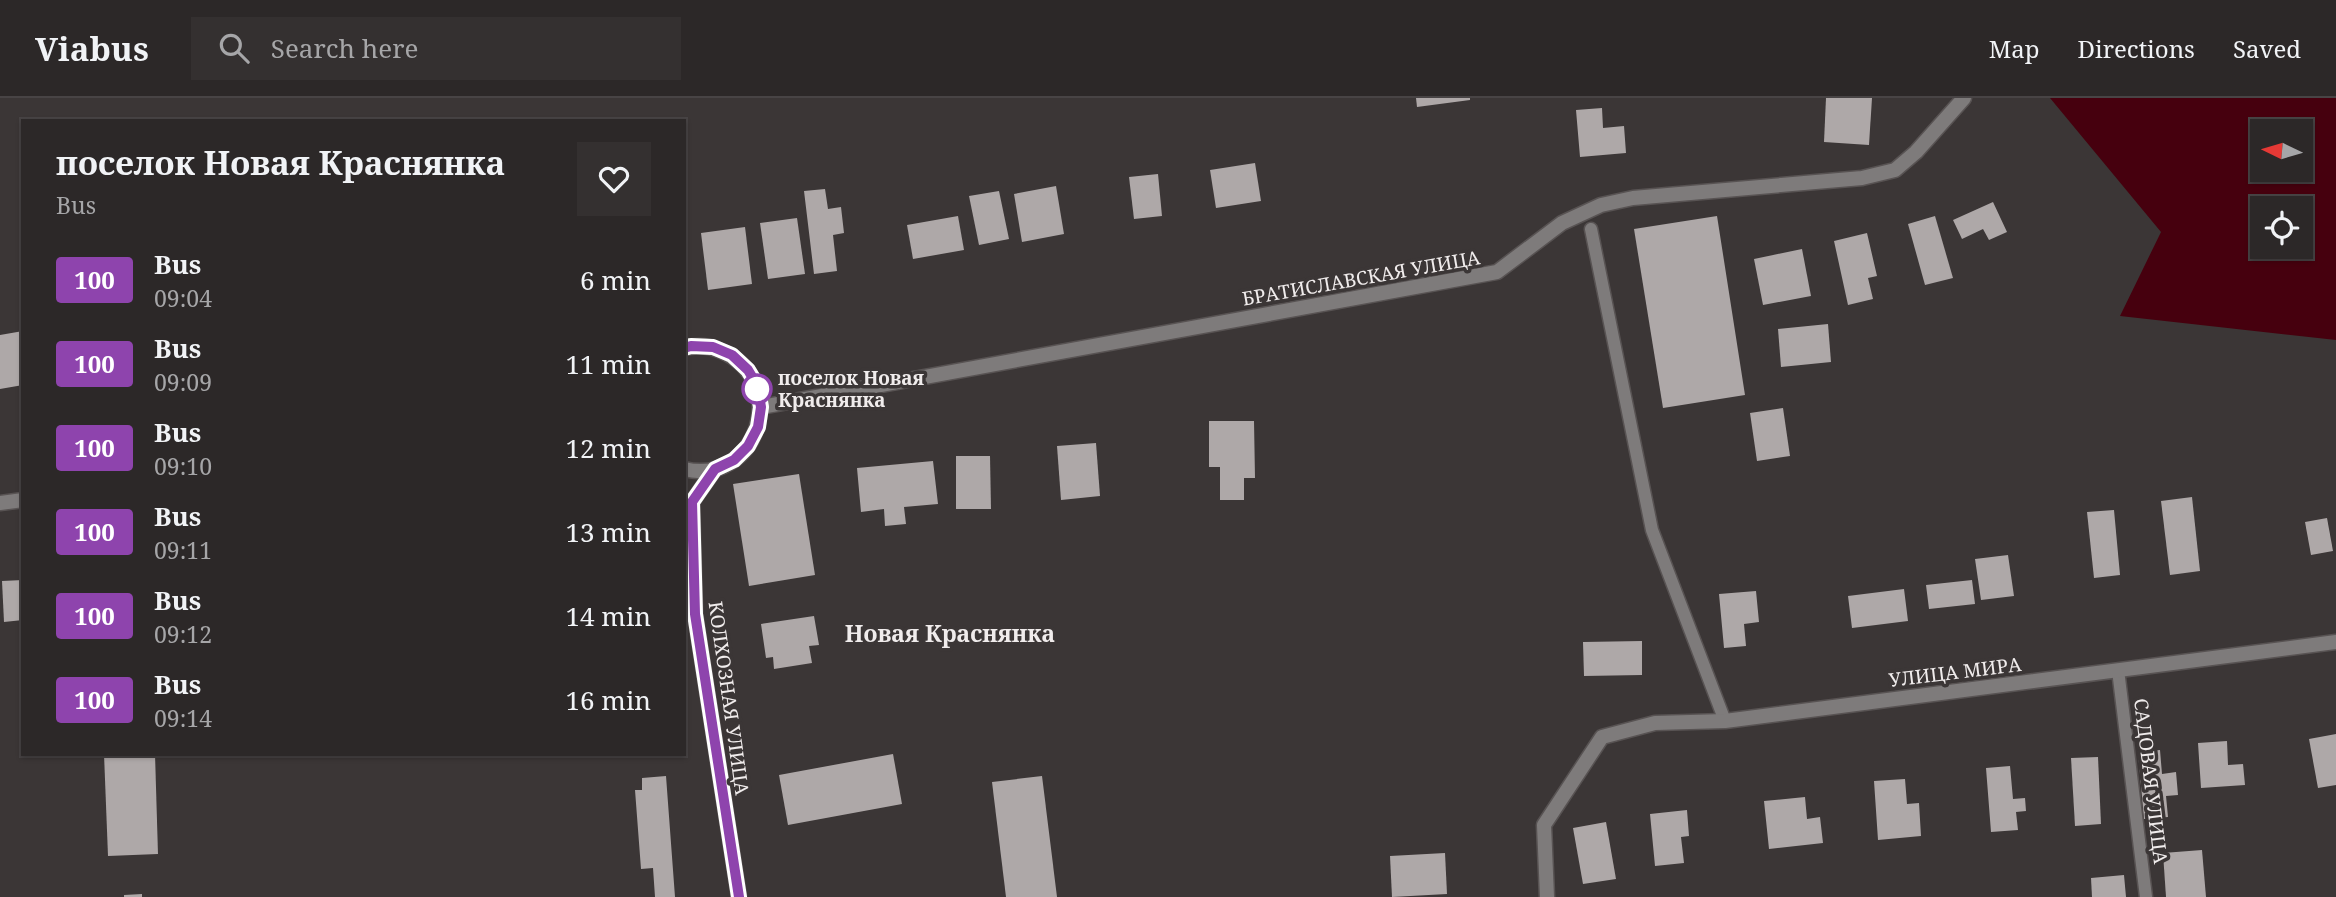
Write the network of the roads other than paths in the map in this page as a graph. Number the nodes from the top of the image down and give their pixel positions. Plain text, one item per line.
1 (1964, 98) edge
2 (1591, 229) dead end
3 (686, 347) edge
4 (761, 407) junction
5 (686, 469) edge
6 (715, 469) junction
7 (21, 500) edge
8 (0, 503) edge
9 (2336, 642) edge
10 (2118, 670) junction
11 (1725, 721) junction
12 (739, 897) edge
13 (1548, 897) edge
14 (2146, 897) edge

1 - 4 street, БРАТИСЛАВСКАЯ УЛИЦА
2 - 11 lane
3 - 4 street
4 - 6 street
5 - 6 street
6 - 12 street, КОЛХОЗНАЯ УЛИЦА
7 - 8 street
9 - 10 street, УЛИЦА МИРА
10 - 11 street, УЛИЦА МИРА
10 - 14 lane, САДОВАЯ УЛИЦА
11 - 13 street, УЛИЦА МИРА

